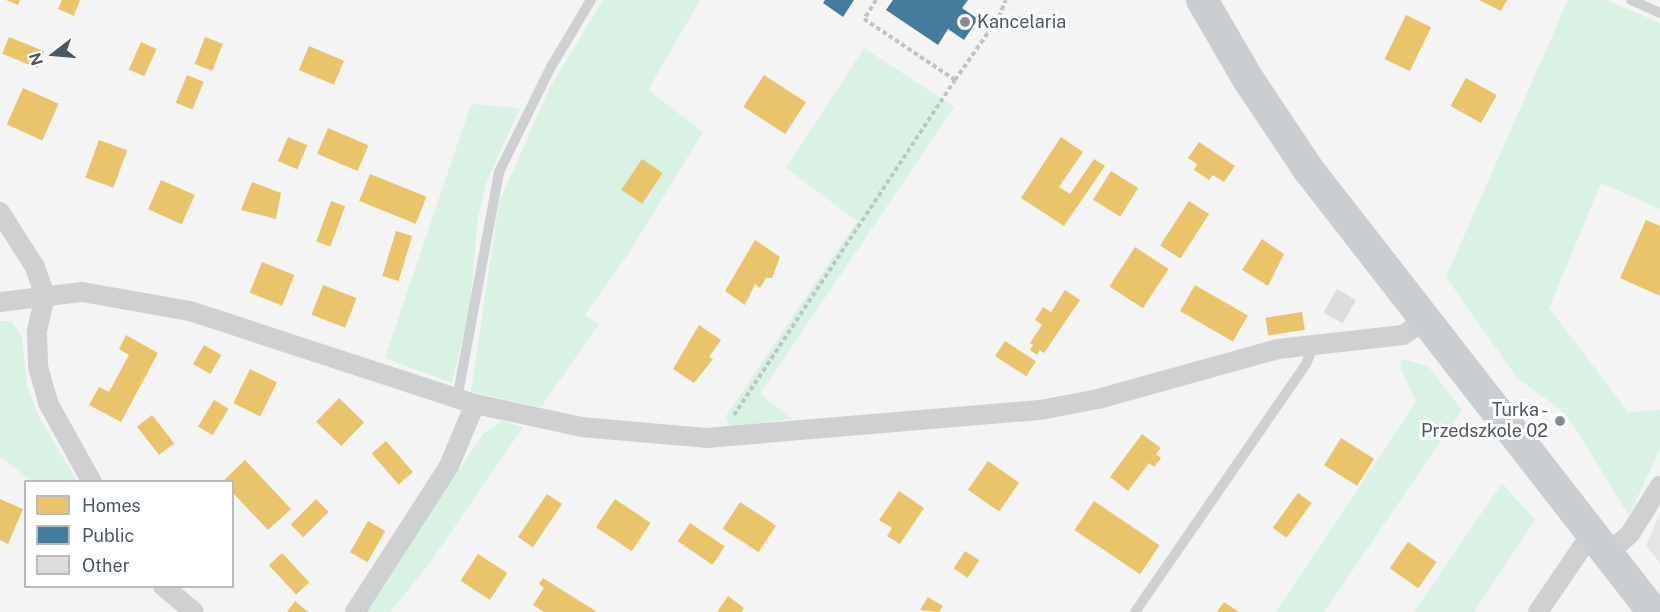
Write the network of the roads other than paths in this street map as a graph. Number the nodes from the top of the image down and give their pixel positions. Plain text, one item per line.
1 (591, 0) edge
2 (1202, 0) edge
3 (1631, 0) edge
4 (1660, 13) edge
5 (0, 212) edge
6 (45, 296) junction
7 (0, 302) edge
8 (1424, 321) junction
9 (1315, 343) junction
10 (466, 402) junction
11 (91, 480) edge
12 (1660, 486) edge
13 (1599, 544) junction
14 (165, 588) edge
15 (194, 612) edge
16 (355, 612) edge
17 (1135, 612) edge
18 (1538, 612) edge
19 (1653, 612) edge

1 - 10 lane
2 - 8 main road
3 - 4 lane
5 - 6 street
6 - 7 street
6 - 10 street
6 - 11 street
8 - 9 street
8 - 13 main road
9 - 10 street
9 - 17 lane
10 - 16 street
12 - 13 street
13 - 18 street
13 - 19 main road
14 - 15 street

